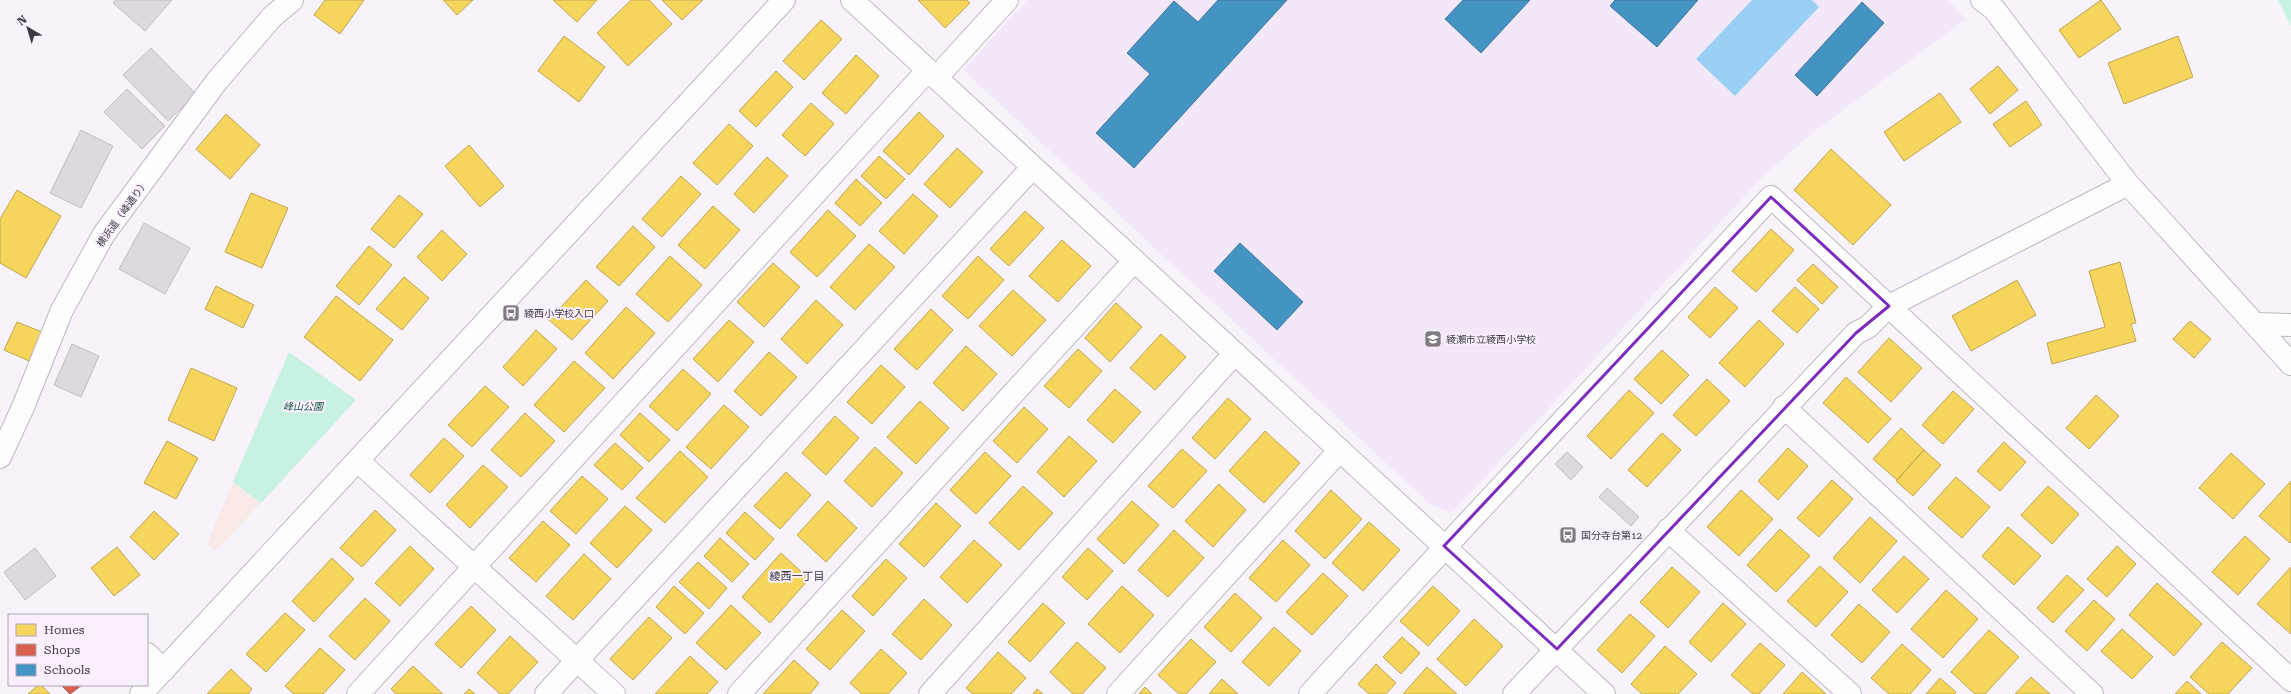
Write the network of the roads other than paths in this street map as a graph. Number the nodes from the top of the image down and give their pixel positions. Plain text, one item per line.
1 (292, 0) edge
2 (784, 0) edge
3 (852, 0) edge
4 (1007, 0) edge
5 (1982, 0) edge
6 (932, 74) junction
7 (1033, 167) junction
8 (2128, 184) junction
9 (1134, 260) junction
10 (1889, 306) junction
11 (2257, 324) junction
12 (2291, 325) edge
13 (1235, 353) junction
14 (2291, 364) edge
15 (1784, 407) junction
16 (1340, 450) junction
17 (0, 457) edge
18 (358, 461) junction
19 (1668, 530) junction
20 (1444, 546) junction
21 (475, 566) junction
22 (1557, 649) junction
23 (148, 655) edge
24 (577, 660) junction
25 (164, 670) junction
26 (2291, 680) edge
27 (141, 694) edge
28 (358, 694) edge
29 (546, 694) edge
30 (614, 694) edge
31 (739, 694) edge
32 (930, 694) edge
33 (1118, 694) edge
34 (1310, 694) edge
35 (1514, 694) edge
36 (1604, 694) edge
37 (1850, 694) edge
38 (2092, 694) edge

1 - 17 street, 横浜道（峰通り）
2 - 18 street
3 - 6 street
4 - 6 street
5 - 8 street
6 - 7 street
6 - 21 street
7 - 9 street
7 - 24 street
8 - 10 street
8 - 11 street
9 - 13 street
9 - 31 street
10 - 15 street
10 - 20 street
10 - 26 street
11 - 12 street
11 - 14 street
13 - 16 street
13 - 32 street
15 - 19 street
15 - 38 street
16 - 20 street
16 - 33 street
18 - 21 street
18 - 25 street
19 - 22 street
19 - 37 street
20 - 22 street
20 - 34 street
21 - 24 street
21 - 28 street
22 - 35 street
22 - 36 street
23 - 25 street
24 - 29 street
24 - 30 street
25 - 27 street

